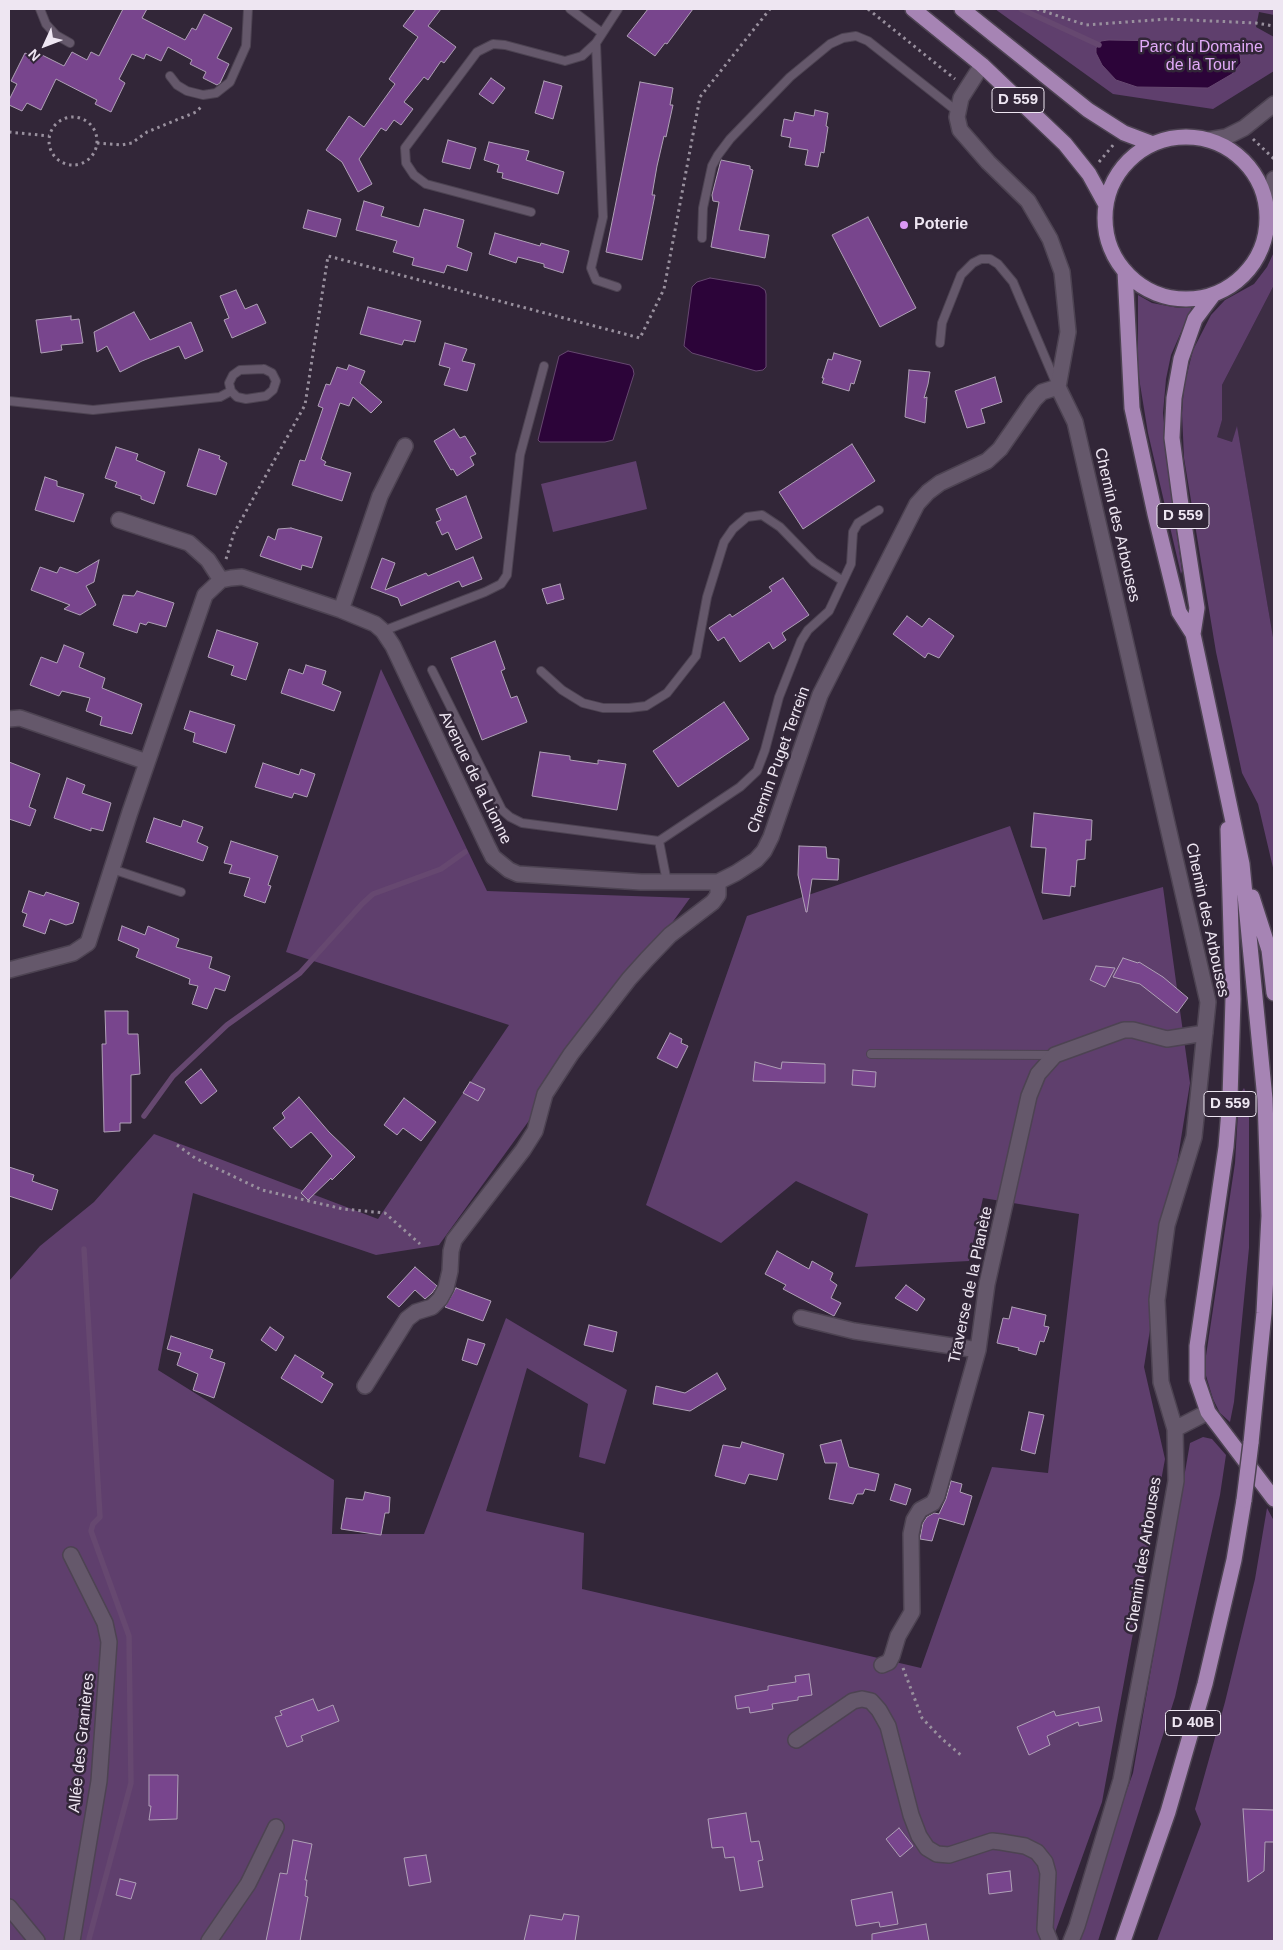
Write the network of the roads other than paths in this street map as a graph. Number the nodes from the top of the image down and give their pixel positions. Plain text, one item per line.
1 (40, 9) edge
2 (248, 9) edge
3 (570, 9) edge
4 (618, 9) edge
5 (913, 9) edge
6 (962, 9) edge
7 (601, 32) junction
8 (70, 43) dead end
9 (596, 43) junction
10 (982, 65) junction
11 (170, 76) dead end
12 (1274, 104) edge
13 (958, 112) junction
14 (1208, 140) junction
15 (1153, 144) junction
16 (1274, 179) edge
17 (1106, 205) junction
18 (531, 212) dead end
19 (1267, 212) junction
20 (702, 238) dead end
21 (1125, 271) junction
22 (617, 287) dead end
23 (1213, 295) junction
24 (940, 343) dead end
25 (544, 366) dead end
26 (1058, 387) junction
27 (231, 391) junction
28 (9, 401) edge
29 (405, 446) dead end
30 (879, 510) dead end
31 (119, 520) dead end
32 (221, 580) junction
33 (843, 581) junction
34 (341, 610) junction
35 (383, 631) junction
36 (1193, 634) junction
37 (432, 670) dead end
38 (541, 671) dead end
39 (9, 719) edge
40 (147, 762) junction
41 (1227, 792) junction
42 (659, 841) junction
43 (1242, 864) junction
44 (112, 869) junction
45 (667, 882) junction
46 (718, 882) junction
47 (181, 892) dead end
48 (9, 970) edge
49 (1274, 993) edge
50 (1205, 1033) junction
51 (871, 1054) dead end
52 (1055, 1055) junction
53 (801, 1318) dead end
54 (978, 1350) junction
55 (365, 1386) dead end
56 (1208, 1412) junction
57 (1175, 1429) junction
58 (1274, 1499) edge
59 (71, 1555) dead end
60 (888, 1661) road end
61 (796, 1740) dead end
62 (276, 1827) dead end
63 (9, 1908) edge
64 (38, 1941) edge
65 (72, 1941) edge
66 (209, 1941) edge
67 (1050, 1941) edge
68 (1071, 1941) edge
69 (1123, 1941) edge

1 - 8 lane
2 - 11 lane
3 - 7 lane
4 - 7 lane
5 - 10 main road, D 559
6 - 15 main road, D 559
7 - 9 lane
9 - 18 lane
9 - 22 lane
10 - 13 street
10 - 17 main road, D 559
12 - 14 street
13 - 20 lane
13 - 26 street
14 - 15 main road
14 - 19 main road
15 - 17 main road
16 - 19 street
17 - 21 main road
19 - 23 main road
21 - 23 main road
21 - 36 main road, D 559
23 - 36 main road, D 559
24 - 26 lane
25 - 35 lane
26 - 46 street, Chemin Puget Terrein
26 - 50 street, Chemin des Arbouses
27 - 27 lane
27 - 28 lane
29 - 34 street
30 - 33 lane
31 - 32 street
32 - 34 street, Avenue de la Lionne
32 - 40 street
33 - 38 lane
33 - 42 lane
34 - 35 street, Avenue de la Lionne
35 - 45 street, Avenue de la Lionne
36 - 41 main road, D 559
37 - 42 lane
39 - 40 street
40 - 44 street
41 - 43 main road, D 559
41 - 56 main road, D 559
42 - 45 lane
43 - 49 main road, D 559
43 - 69 main road, D 40B, bridge
44 - 47 lane
44 - 48 street
45 - 46 street, Avenue de la Lionne
46 - 55 street
50 - 52 street, Traverse de la Planète
50 - 57 street, Chemin des Arbouses
51 - 52 lane
52 - 54 street, Traverse de la Planète
53 - 54 street
54 - 60 street, Traverse de la Planète
56 - 57 street
56 - 58 main road, D 559
57 - 68 street, Chemin des Arbouses
59 - 65 street, Allée des Granières
61 - 67 street
62 - 66 street
63 - 64 street

